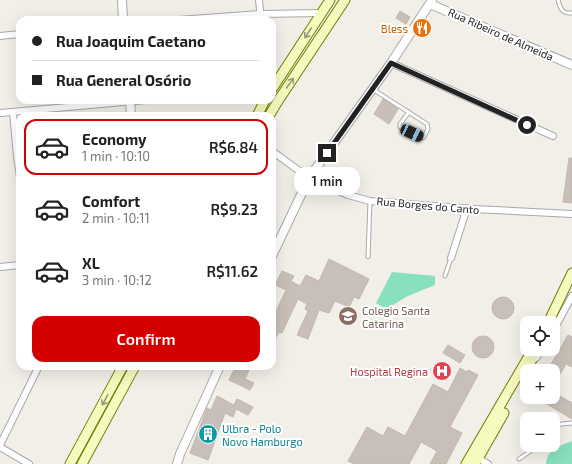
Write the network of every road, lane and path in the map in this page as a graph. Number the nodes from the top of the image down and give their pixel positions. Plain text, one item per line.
1 (122, 0) edge
2 (259, 0) edge
3 (330, 0) edge
4 (345, 0) edge
5 (558, 0) edge
6 (431, 2) edge
7 (321, 13) junction
8 (572, 13) edge
9 (123, 16) edge
10 (260, 16) edge
11 (275, 16) edge
12 (16, 34) edge
13 (0, 36) edge
14 (391, 63) junction
15 (572, 65) edge
16 (276, 83) edge
17 (373, 89) junction
18 (98, 104) edge
19 (13, 112) junction
20 (271, 112) edge
21 (409, 112) junction
22 (0, 113) edge
23 (553, 136) dead end
24 (16, 140) edge
25 (276, 154) edge
26 (309, 178) junction
27 (370, 201) junction
28 (467, 208) junction
29 (572, 214) edge
30 (276, 248) edge
31 (368, 257) dead end
32 (451, 258) joint
33 (16, 265) edge
34 (0, 267) edge
35 (572, 273) edge
36 (445, 276) dead end
37 (572, 296) edge
38 (551, 316) edge
39 (560, 318) edge
40 (530, 356) edge
41 (534, 356) edge
42 (537, 356) edge
43 (532, 362) joint
44 (37, 370) edge
45 (121, 370) edge
46 (133, 370) edge
47 (218, 370) edge
48 (520, 381) edge
49 (512, 393) junction
50 (572, 423) edge
51 (560, 424) edge
52 (0, 446) edge
53 (529, 452) edge
54 (519, 459) dead end
55 (472, 462) edge
56 (29, 464) edge
57 (70, 464) edge
58 (82, 464) edge
59 (177, 464) edge
60 (488, 464) edge

1 - 9 street
2 - 10 street
3 - 7 main road
20 -> 4 main road
5 - 8 lane
6 - 14 street
6 - 15 street, Rua Ribeiro de Almeida
7 - 11 street
7 -> 16 main road
12 - 13 street
14 - 17 street
14 - 23 street
17 - 21 lane
17 - 26 street
18 - 19 street
19 - 22 street
19 - 24 street
21 - 21 lane
25 - 26 street, Rua Borges do Canto
26 - 27 street, Rua Borges do Canto
26 - 30 street
27 - 28 street, Rua Borges do Canto
27 - 31 lane
28 - 29 street, Rua Borges do Canto
28 - 32 street
32 - 36 lane
33 - 34 street
35 - 38 main road
37 - 39 street
40 - 49 main road
41 - 43 main road
42 - 43 street
44 - 52 street
45 -> 57 main road
46 - 58 main road
47 - 59 street
48 - 49 main road
49 - 55 main road
50 - 51 lane
52 - 56 street
53 - 54 lane
55 - 60 street

